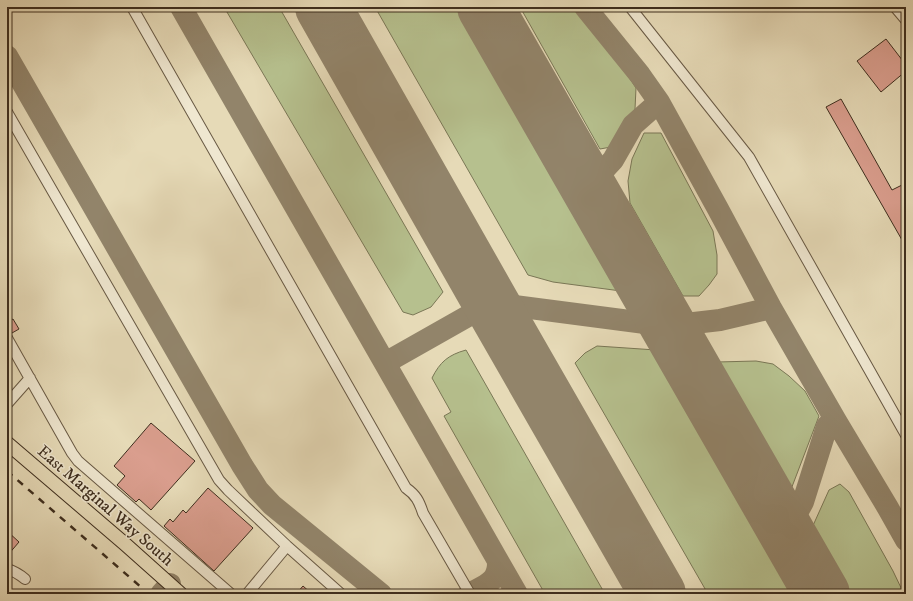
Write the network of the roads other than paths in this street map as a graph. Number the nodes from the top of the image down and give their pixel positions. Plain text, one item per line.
1 (132, 7) edge
2 (630, 7) edge
3 (895, 7) edge
4 (906, 20) edge
5 (7, 112) edge
6 (7, 338) edge
7 (30, 378) junction
8 (7, 404) edge
9 (906, 435) edge
10 (7, 443) edge
11 (287, 546) junction
12 (7, 569) edge
13 (25, 579) dead end
14 (180, 594) edge
15 (231, 594) edge
16 (247, 594) edge
17 (341, 594) edge
18 (470, 594) edge

1 - 18 lane
2 - 9 lane
3 - 4 lane
5 - 11 lane
6 - 7 lane
7 - 8 lane
7 - 15 lane
10 - 14 main road, East Marginal Way South
11 - 16 lane
11 - 17 lane
12 - 13 lane

